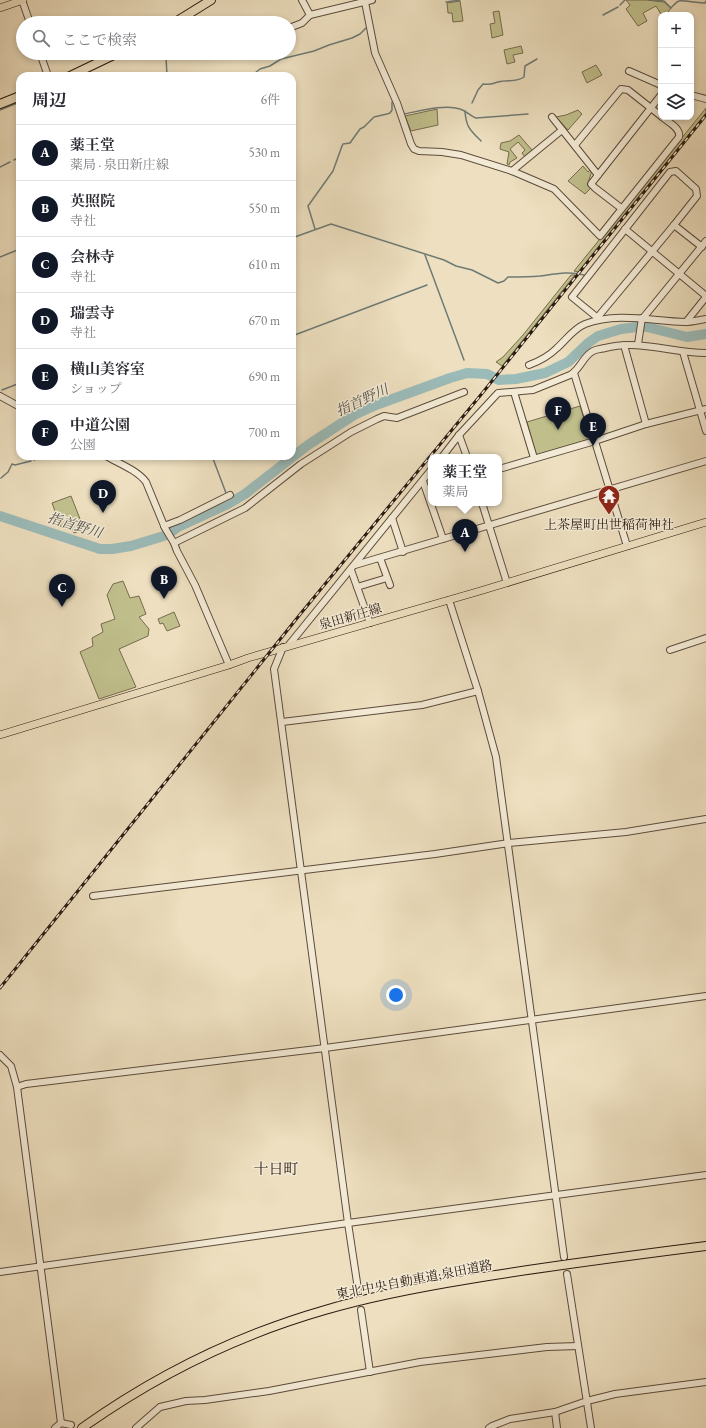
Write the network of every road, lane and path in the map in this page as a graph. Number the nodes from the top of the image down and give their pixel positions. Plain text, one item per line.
1 (23, 0) edge
2 (211, 0) edge
3 (302, 0) edge
4 (372, 0) edge
5 (365, 2) junction
6 (0, 8) edge
7 (28, 16) edge
8 (185, 16) edge
9 (310, 16) junction
10 (296, 25) edge
11 (42, 60) edge
12 (103, 60) edge
13 (629, 71) dead end
14 (47, 72) edge
15 (78, 72) edge
16 (659, 84) edge
17 (694, 96) edge
18 (16, 98) edge
19 (658, 99) edge
20 (706, 99) edge
21 (0, 104) edge
22 (651, 108) junction
23 (658, 114) edge
24 (552, 117) dead end
25 (666, 120) edge
26 (562, 130) junction
27 (575, 145) junction
28 (512, 171) junction
29 (598, 174) junction
30 (621, 208) junction
31 (674, 225) junction
32 (625, 229) junction
33 (706, 241) edge
34 (702, 247) junction
35 (652, 251) junction
36 (680, 274) junction
37 (706, 296) edge
38 (643, 318) junction
39 (598, 319) junction
40 (706, 319) edge
41 (686, 322) junction
42 (638, 344) junction
43 (624, 345) junction
44 (683, 352) junction
45 (706, 353) edge
46 (528, 365) dead end
47 (574, 373) junction
48 (464, 392) dead end
49 (514, 392) junction
50 (0, 396) edge
51 (16, 405) edge
52 (703, 409) edge
53 (646, 424) junction
54 (706, 431) edge
55 (459, 435) junction
56 (595, 441) junction
57 (444, 454) edge
58 (466, 454) edge
59 (534, 458) junction
60 (112, 460) edge
61 (706, 462) edge
62 (502, 468) edge
63 (428, 474) edge
64 (423, 481) junction
65 (609, 490) junction
66 (230, 495) dead end
67 (428, 496) edge
68 (432, 506) edge
69 (483, 506) edge
70 (392, 518) junction
71 (706, 522) edge
72 (489, 526) junction
73 (164, 527) junction
74 (443, 539) junction
75 (174, 543) junction
76 (627, 546) junction
77 (403, 552) junction
78 (380, 558) junction
79 (353, 567) junction
80 (387, 578) junction
81 (507, 583) junction
82 (390, 585) dead end
83 (357, 587) junction
84 (449, 600) junction
85 (370, 623) junction
86 (706, 638) edge
87 (285, 647) junction
88 (670, 650) dead end
89 (229, 665) junction
90 (478, 691) junction
91 (282, 722) junction
92 (0, 734) edge
93 (706, 819) edge
94 (509, 843) junction
95 (300, 869) junction
96 (93, 896) dead end
97 (706, 996) edge
98 (532, 1019) junction
99 (325, 1048) junction
100 (0, 1055) edge
101 (17, 1087) junction
102 (706, 1175) edge
103 (555, 1196) junction
104 (348, 1223) junction
105 (706, 1246) edge
106 (564, 1257) dead end
107 (41, 1267) junction
108 (0, 1272) edge
109 (567, 1274) dead end
110 (358, 1289) tunnel mouth
111 (361, 1310) tunnel mouth
112 (578, 1346) junction
113 (370, 1372) junction
114 (706, 1382) edge
115 (587, 1401) junction
116 (555, 1412) junction
117 (61, 1422) junction
118 (71, 1425) dead end
119 (54, 1428) edge
120 (82, 1428) edge
121 (136, 1428) edge
122 (489, 1428) edge
123 (556, 1428) edge
124 (591, 1428) edge

1 - 6 main road
1 - 7 street
2 - 8 highway
3 - 9 street
4 - 5 street
5 - 9 street
5 - 28 street
9 - 10 street
11 - 14 street
12 - 15 highway
13 - 16 street
17 - 20 street
18 - 21 highway
19 - 22 street
22 - 23 street
22 - 27 street
22 - 29 street
24 - 26 street
25 - 30 street
26 - 27 street
26 - 28 street
27 - 29 street
28 - 30 street
29 - 30 street
31 - 32 street
31 - 34 street
31 - 35 street
32 - 35 street
32 - 39 street
33 - 34 street
34 - 36 street
35 - 36 street
35 - 39 street
36 - 37 street
36 - 38 street
37 - 41 street
38 - 39 street
38 - 41 street
38 - 42 street
39 - 46 street
40 - 41 street
42 - 43 street
42 - 44 street
43 - 47 street
43 - 53 street
44 - 45 street
44 - 52 street
47 - 49 street
47 - 56 street
48 - 75 street
49 - 55 street
49 - 59 street
50 - 51 street
52 - 53 street
52 - 54 street
53 - 56 street
55 - 57 street
55 - 58 street
56 - 59 street
56 - 65 street
59 - 62 street
60 - 73 street
61 - 65 street
63 - 64 street
64 - 67 street
64 - 70 street
65 - 72 street
65 - 76 street
66 - 73 street
68 - 74 street
69 - 72 street
70 - 77 street
70 - 79 street
71 - 76 main road, 泉田新庄線
72 - 74 street
72 - 81 street
73 - 75 street
74 - 77 street
75 - 89 street
76 - 81 main road, 泉田新庄線
77 - 78 street
78 - 79 street
78 - 80 street
79 - 83 street
79 - 87 street
80 - 82 street
80 - 83 street
81 - 84 main road, 泉田新庄線
83 - 85 street
84 - 85 main road, 泉田新庄線
84 - 90 street
85 - 87 main road, 泉田新庄線
86 - 88 street
87 - 89 main road, 泉田新庄線
87 - 91 street
89 - 92 main road, 泉田新庄線
90 - 91 street
90 - 94 street
91 - 95 street
93 - 94 street
94 - 95 street
94 - 98 street
95 - 96 street
95 - 99 street
97 - 98 street
98 - 99 street
98 - 103 street
99 - 101 street
99 - 104 street
100 - 101 street
101 - 107 street
102 - 103 street
103 - 104 street
103 - 106 street
104 - 107 street
104 - 110 street
105 - 120 highway, 東北中央自動車道;泉田道路
107 - 108 street
107 - 117 street
109 - 112 street
111 - 113 street
112 - 113 street
112 - 115 street
113 - 121 street
114 - 115 street
115 - 116 street
115 - 124 street
116 - 122 street
116 - 123 street
117 - 118 street
117 - 119 street

